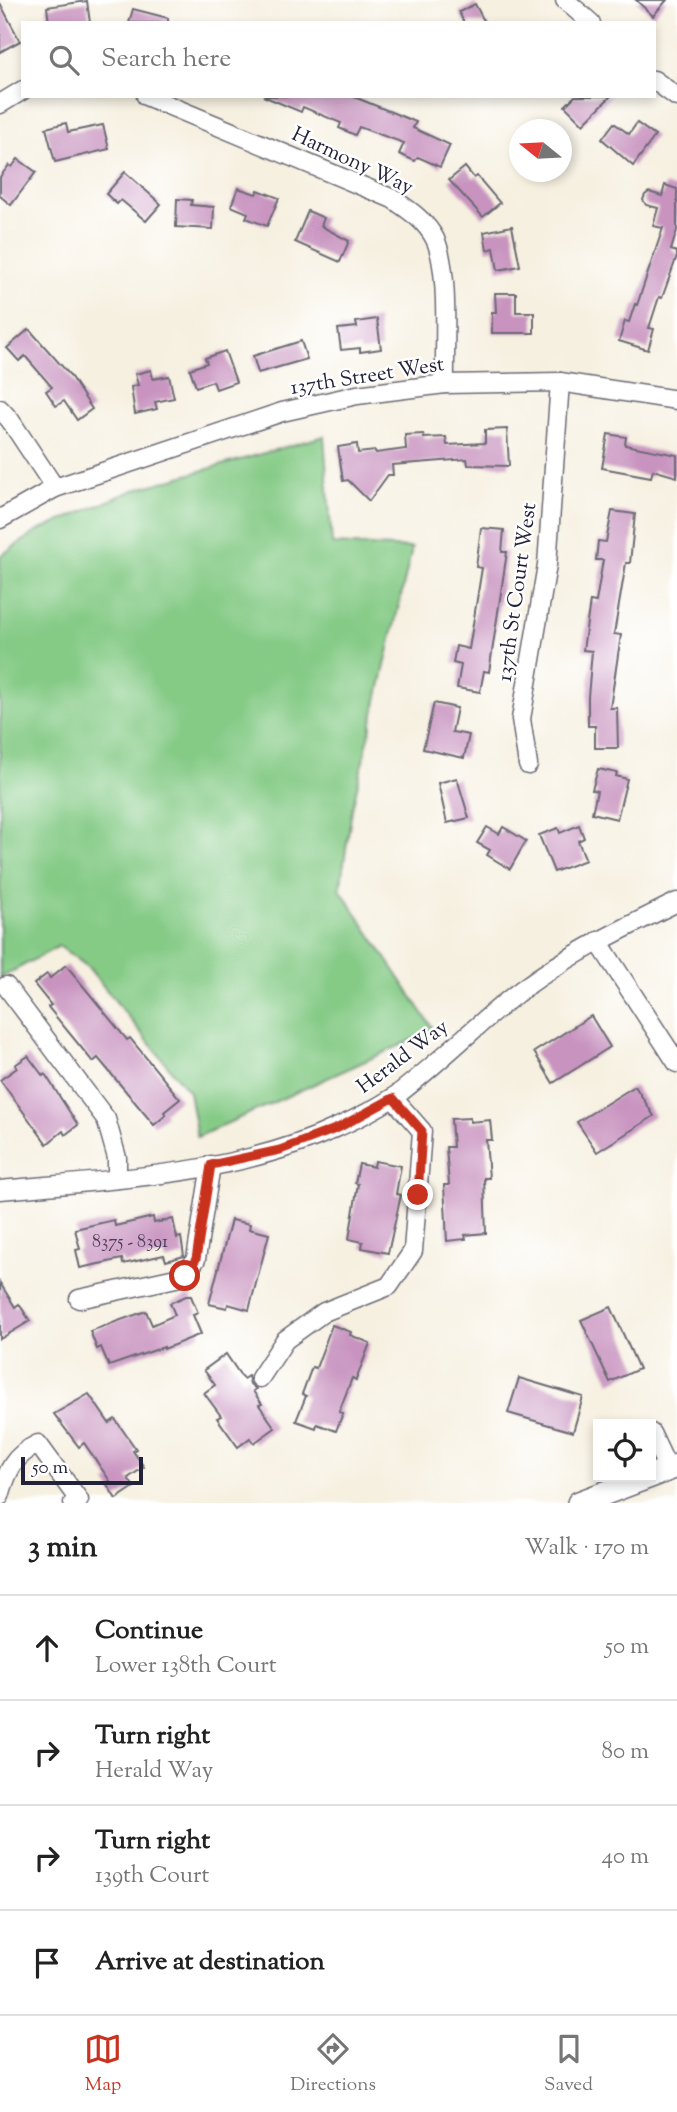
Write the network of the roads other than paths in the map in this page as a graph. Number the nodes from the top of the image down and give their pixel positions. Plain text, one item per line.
1 (565, 0) edge
2 (589, 21) edge
3 (656, 81) edge
4 (21, 91) edge
5 (677, 97) edge
6 (151, 98) edge
7 (0, 104) edge
8 (559, 382) junction
9 (445, 384) junction
10 (676, 398) edge
11 (0, 409) edge
12 (55, 488) junction
13 (0, 519) edge
14 (528, 765) dead end
15 (677, 902) edge
16 (598, 941) junction
17 (6, 986) dead end
18 (677, 1063) edge
19 (393, 1098) junction
20 (211, 1165) junction
21 (117, 1179) junction
22 (0, 1190) edge
23 (79, 1299) dead end
24 (260, 1378) dead end
25 (656, 1441) edge
26 (673, 1469) edge
27 (0, 1496) edge
28 (73, 1503) edge
29 (579, 1503) edge

1 - 2 street
3 - 5 street
4 - 7 street
6 - 9 street, Harmony Way
8 - 9 street, 137th Street West
8 - 10 street, 137th Street West
8 - 14 street, 137th St Court West
9 - 12 street, 137th Street West
11 - 12 street
12 - 13 street, 137th Street West
15 - 16 street, Herald Way
16 - 18 street
16 - 19 street, Herald Way
17 - 21 street
19 - 20 street, Herald Way
19 - 24 street
20 - 21 street, Herald Way
20 - 23 street
21 - 22 street, Herald Way
25 - 26 street
26 - 29 street
27 - 28 street

